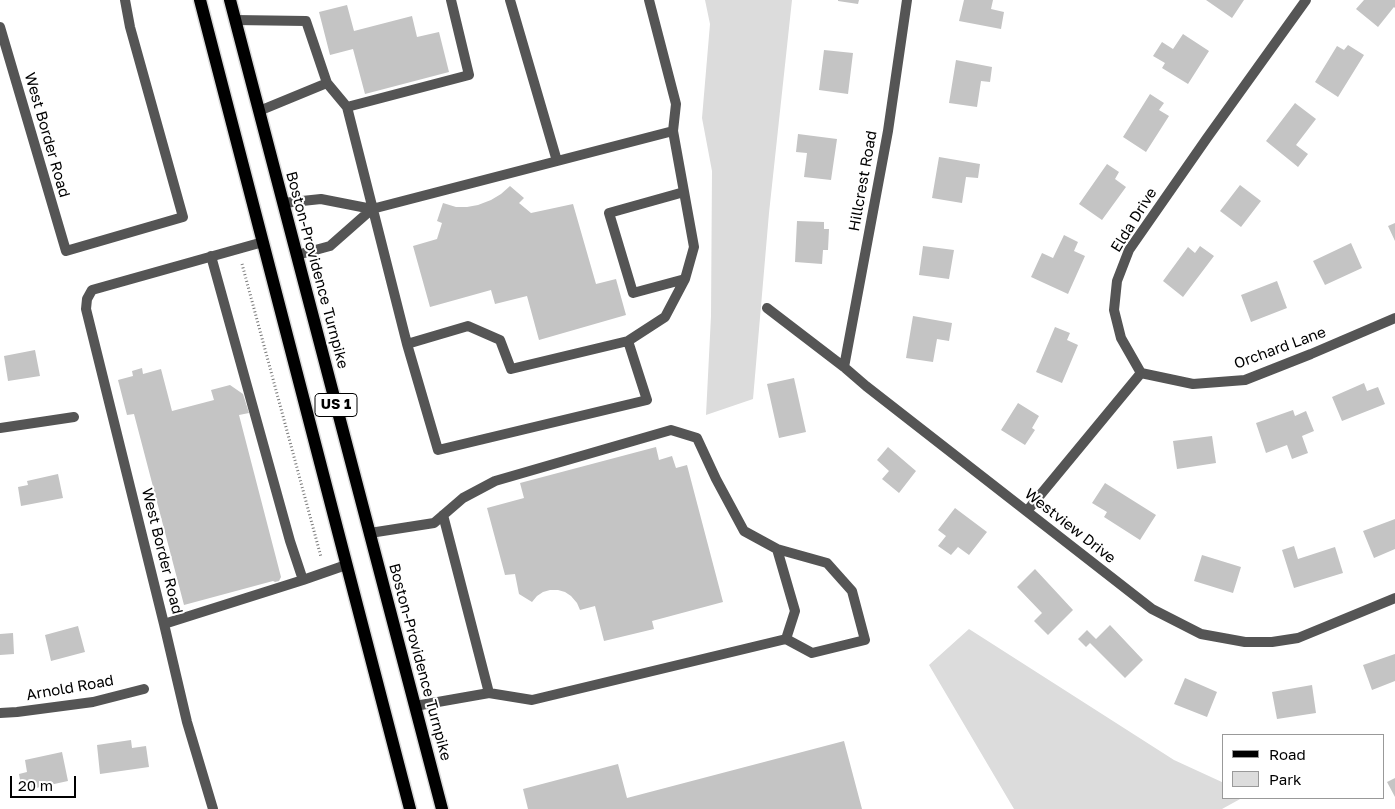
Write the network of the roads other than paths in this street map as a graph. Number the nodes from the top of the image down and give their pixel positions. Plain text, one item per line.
1 (125, 0) edge
2 (200, 0) edge
3 (230, 0) edge
4 (451, 0) edge
5 (510, 0) edge
6 (649, 0) edge
7 (907, 0) edge
8 (1306, 0) edge
9 (235, 20) junction
10 (0, 27) edge
11 (327, 83) junction
12 (347, 107) junction
13 (259, 111) junction
14 (673, 131) junction
15 (557, 161) junction
16 (684, 192) junction
17 (283, 203) junction
18 (372, 209) junction
19 (263, 242) junction
20 (297, 255) junction
21 (211, 256) junction
22 (685, 279) junction
23 (767, 308) dead end
24 (1395, 318) edge
25 (628, 341) junction
26 (407, 344) junction
27 (844, 367) junction
28 (1141, 373) junction
29 (74, 417) dead end
30 (0, 428) edge
31 (1027, 511) junction
32 (443, 514) junction
33 (370, 533) junction
34 (777, 549) junction
35 (346, 565) junction
36 (303, 580) junction
37 (1395, 598) edge
38 (164, 624) junction
39 (786, 639) junction
40 (144, 689) dead end
41 (489, 693) junction
42 (415, 706) junction
43 (0, 714) edge
44 (212, 809) edge
45 (410, 809) edge
46 (442, 809) edge

1 - 10 street, West Border Road
2 - 19 main road, US 1
3 - 9 main road, Boston-Providence Turnpike / US 1
4 - 12 street
5 - 15 street
6 - 14 street
7 - 27 street, Hillcrest Road
8 - 28 street, Elda Drive
9 - 11 street
9 - 13 main road, Boston-Providence Turnpike / US 1
11 - 12 street
11 - 13 street
12 - 18 street
13 - 17 main road, Boston-Providence Turnpike / US 1
14 - 15 street
14 - 16 street
15 - 18 street
16 - 22 street
16 - 22 street
17 - 18 street
17 - 20 main road, Boston-Providence Turnpike / US 1
18 - 20 street
18 - 26 street
19 - 21 street
19 - 35 main road, US 1
20 - 33 main road, Boston-Providence Turnpike / US 1
21 - 36 street
21 - 38 street, West Border Road
22 - 25 street
23 - 27 street, Westview Drive
24 - 28 street, Orchard Lane
25 - 26 street
25 - 26 street
27 - 31 street, Westview Drive
28 - 31 street
29 - 30 street
31 - 37 street, Westview Drive
32 - 33 street
32 - 34 street
32 - 41 street
33 - 42 main road, Boston-Providence Turnpike / US 1
34 - 39 street
34 - 39 street
35 - 36 street
35 - 45 main road, US 1
36 - 38 street
38 - 44 street, West Border Road
39 - 41 street
40 - 43 street, Arnold Road
41 - 42 street
42 - 46 main road, Boston-Providence Turnpike / US 1

